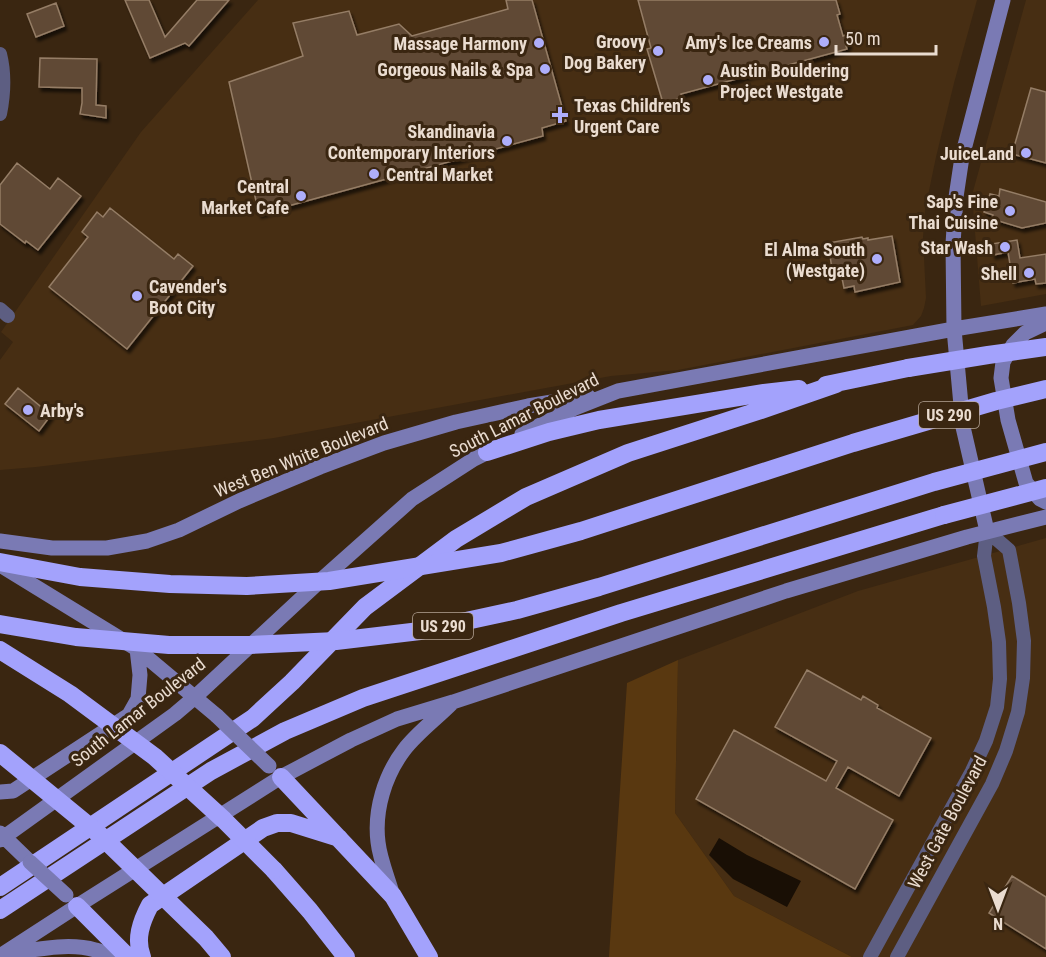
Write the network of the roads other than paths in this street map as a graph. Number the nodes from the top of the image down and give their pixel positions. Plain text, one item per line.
1 (1003, 0) edge
2 (0, 54) edge
3 (0, 114) edge
4 (1046, 314) edge
5 (1046, 323) edge
6 (954, 329) junction
7 (1046, 347) edge
8 (836, 384) junction
9 (1046, 389) edge
10 (618, 391) junction
11 (487, 452) junction
12 (1046, 452) edge
13 (1046, 488) edge
14 (1046, 502) edge
15 (1046, 517) edge
16 (987, 531) junction
17 (0, 541) edge
18 (0, 563) edge
19 (0, 624) edge
20 (137, 648) junction
21 (0, 650) edge
22 (195, 697) junction
23 (453, 702) junction
24 (0, 753) edge
25 (275, 772) junction
26 (0, 792) edge
27 (2, 837) edge
28 (339, 838) junction
29 (0, 887) edge
30 (393, 896) junction
31 (71, 900) junction
32 (0, 910) edge
33 (1, 955) edge
34 (113, 957) edge
35 (128, 957) edge
36 (142, 957) edge
37 (222, 957) edge
38 (346, 957) edge
39 (429, 957) edge
40 (870, 957) edge
41 (897, 957) edge

1 - 6 main road, West Gate Boulevard
2 - 3 street
4 - 6 main road, South Lamar Boulevard
5 - 14 main road
6 - 10 main road, South Lamar Boulevard
6 - 16 main road, West Gate Boulevard
7 - 8 highway, bridge
8 - 11 highway
8 - 29 highway
9 - 18 highway, US 290, bridge
10 - 11 main road, South Lamar Boulevard
10 - 17 main road, West Ben White Boulevard
11 - 22 main road, South Lamar Boulevard
12 - 19 highway, US 290, bridge
13 - 32 highway, bridge
15 - 16 main road
16 - 23 main road
16 - 40 street, West Gate Boulevard
16 - 41 street, West Gate Boulevard
18 - 20 main road
20 - 22 main road
20 - 26 main road
21 - 38 highway, bridge
22 - 25 main road, bridge
22 - 27 main road, South Lamar Boulevard
23 - 25 main road
23 - 30 main road
24 - 37 highway, bridge
25 - 28 highway
25 - 31 main road
27 - 31 main road, bridge
28 - 30 highway
28 - 36 highway
30 - 39 highway
31 - 33 main road
31 - 35 highway
33 - 34 main road

